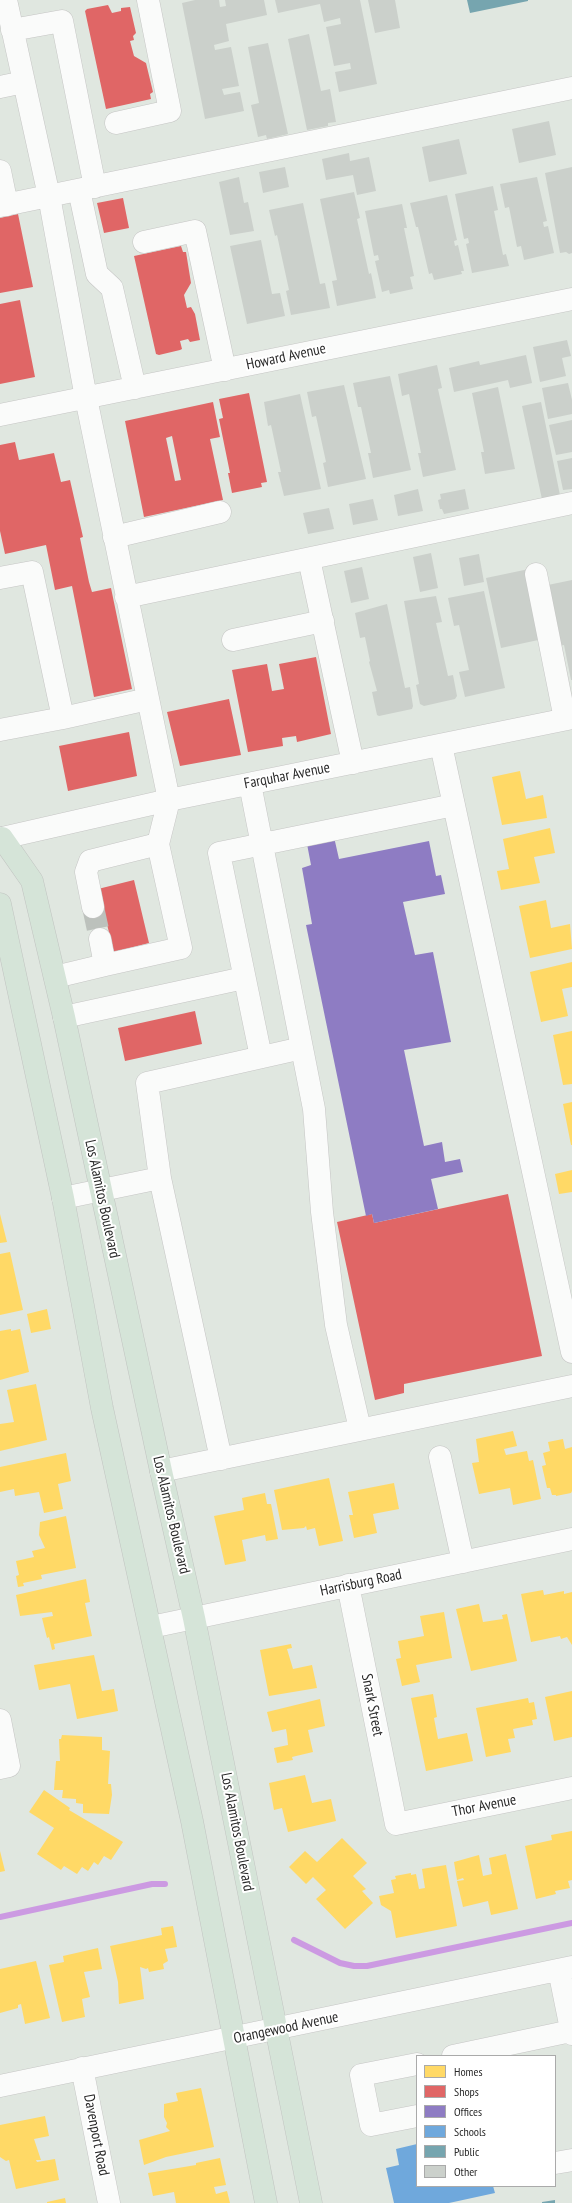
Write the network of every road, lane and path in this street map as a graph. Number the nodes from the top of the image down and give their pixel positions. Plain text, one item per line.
1 (5, 0) edge
2 (148, 0) edge
3 (0, 1) edge
4 (12, 30) junction
5 (24, 82) junction
6 (0, 87) edge
7 (572, 88) edge
8 (116, 124) dead end
9 (0, 171) edge
10 (88, 188) junction
11 (49, 196) junction
12 (4, 205) edge
13 (144, 242) dead end
14 (572, 299) edge
15 (225, 370) junction
16 (134, 388) junction
17 (86, 398) junction
18 (0, 416) edge
19 (572, 503) edge
20 (220, 512) dead end
21 (114, 537) junction
22 (309, 559) junction
23 (536, 574) dead end
24 (0, 578) edge
25 (126, 597) junction
26 (323, 621) junction
27 (233, 640) dead end
28 (148, 699) junction
29 (63, 718) junction
30 (570, 719) edge
31 (0, 730) edge
32 (441, 745) junction
33 (353, 763) junction
34 (250, 784) junction
35 (169, 800) junction
36 (454, 805) junction
37 (1, 840) edge
38 (158, 844) junction
39 (262, 844) junction
40 (0, 904) edge
41 (93, 907) tunnel mouth
42 (100, 939) tunnel mouth
43 (105, 965) junction
44 (55, 977) junction
45 (244, 978) junction
46 (64, 1017) junction
47 (302, 1048) junction
48 (261, 1057) junction
49 (160, 1178) junction
50 (100, 1189) junction
51 (63, 1198) junction
52 (572, 1352) edge
53 (572, 1386) edge
54 (360, 1429) junction
55 (440, 1457) dead end
56 (221, 1459) junction
57 (160, 1471) junction
58 (572, 1539) edge
59 (463, 1562) junction
60 (348, 1586) junction
61 (194, 1618) junction
62 (151, 1627) junction
63 (0, 1720) edge
64 (5, 1767) edge
65 (572, 1788) edge
66 (396, 1824) joint
67 (565, 1969) edge
68 (277, 2029) junction
69 (572, 2033) edge
70 (234, 2039) junction
71 (458, 2055) edge
72 (416, 2064) edge
73 (82, 2068) junction
74 (0, 2086) edge
75 (416, 2116) edge
76 (572, 2160) edge
77 (556, 2163) edge
78 (110, 2203) edge
79 (266, 2203) edge
80 (311, 2203) edge

1 - 3 street
1 - 4 street
2 - 8 street
4 - 5 street
4 - 10 street
5 - 6 street
5 - 11 street
7 - 10 street
9 - 12 street
10 - 11 street
10 - 16 street
11 - 12 street
11 - 17 street
13 - 15 street
14 - 15 street, Howard Avenue
15 - 16 street, Howard Avenue
16 - 17 street, Howard Avenue
17 - 18 street, Howard Avenue
17 - 21 street
19 - 22 street
20 - 21 street
21 - 25 street
22 - 25 street
22 - 26 street
23 - 30 street
24 - 29 street
25 - 28 street
26 - 27 street
26 - 33 street
28 - 29 street
28 - 35 street
29 - 31 street
30 - 32 street, Farquhar Avenue
32 - 33 street, Farquhar Avenue
32 - 36 street
33 - 34 street, Farquhar Avenue
34 - 35 street, Farquhar Avenue
34 - 39 street
35 - 37 street, Farquhar Avenue
35 - 38 street
36 - 39 street
36 - 52 street
37 - 44 main road, Los Alamitos Boulevard
38 - 41 street
38 - 43 street
39 - 45 street
39 - 47 street
40 - 51 main road
42 - 43 street
43 - 44 street
44 - 46 main road, Los Alamitos Boulevard
45 - 46 street
45 - 48 street
46 - 50 main road, Los Alamitos Boulevard
47 - 48 street
47 - 54 street
48 - 49 street
49 - 50 street
49 - 56 street
50 - 51 street
50 - 57 main road, Los Alamitos Boulevard
51 - 62 main road
53 - 54 street
54 - 56 street
55 - 59 street
56 - 57 street
57 - 61 main road, Los Alamitos Boulevard
58 - 59 street, Harrisburg Road
59 - 60 street, Harrisburg Road
60 - 61 street, Harrisburg Road
60 - 66 street, Snark Street
61 - 62 street, Harrisburg Road
61 - 68 main road, Los Alamitos Boulevard
62 - 70 main road
63 - 64 street
65 - 66 street, Thor Avenue
67 - 68 street, Orangewood Avenue
67 - 69 street
68 - 70 street, Orangewood Avenue
68 - 80 main road, Los Alamitos Boulevard
69 - 71 street
70 - 73 street, Orangewood Avenue
70 - 79 main road
72 - 75 street
73 - 74 street, Orangewood Avenue
73 - 78 street, Davenport Road
76 - 77 street

